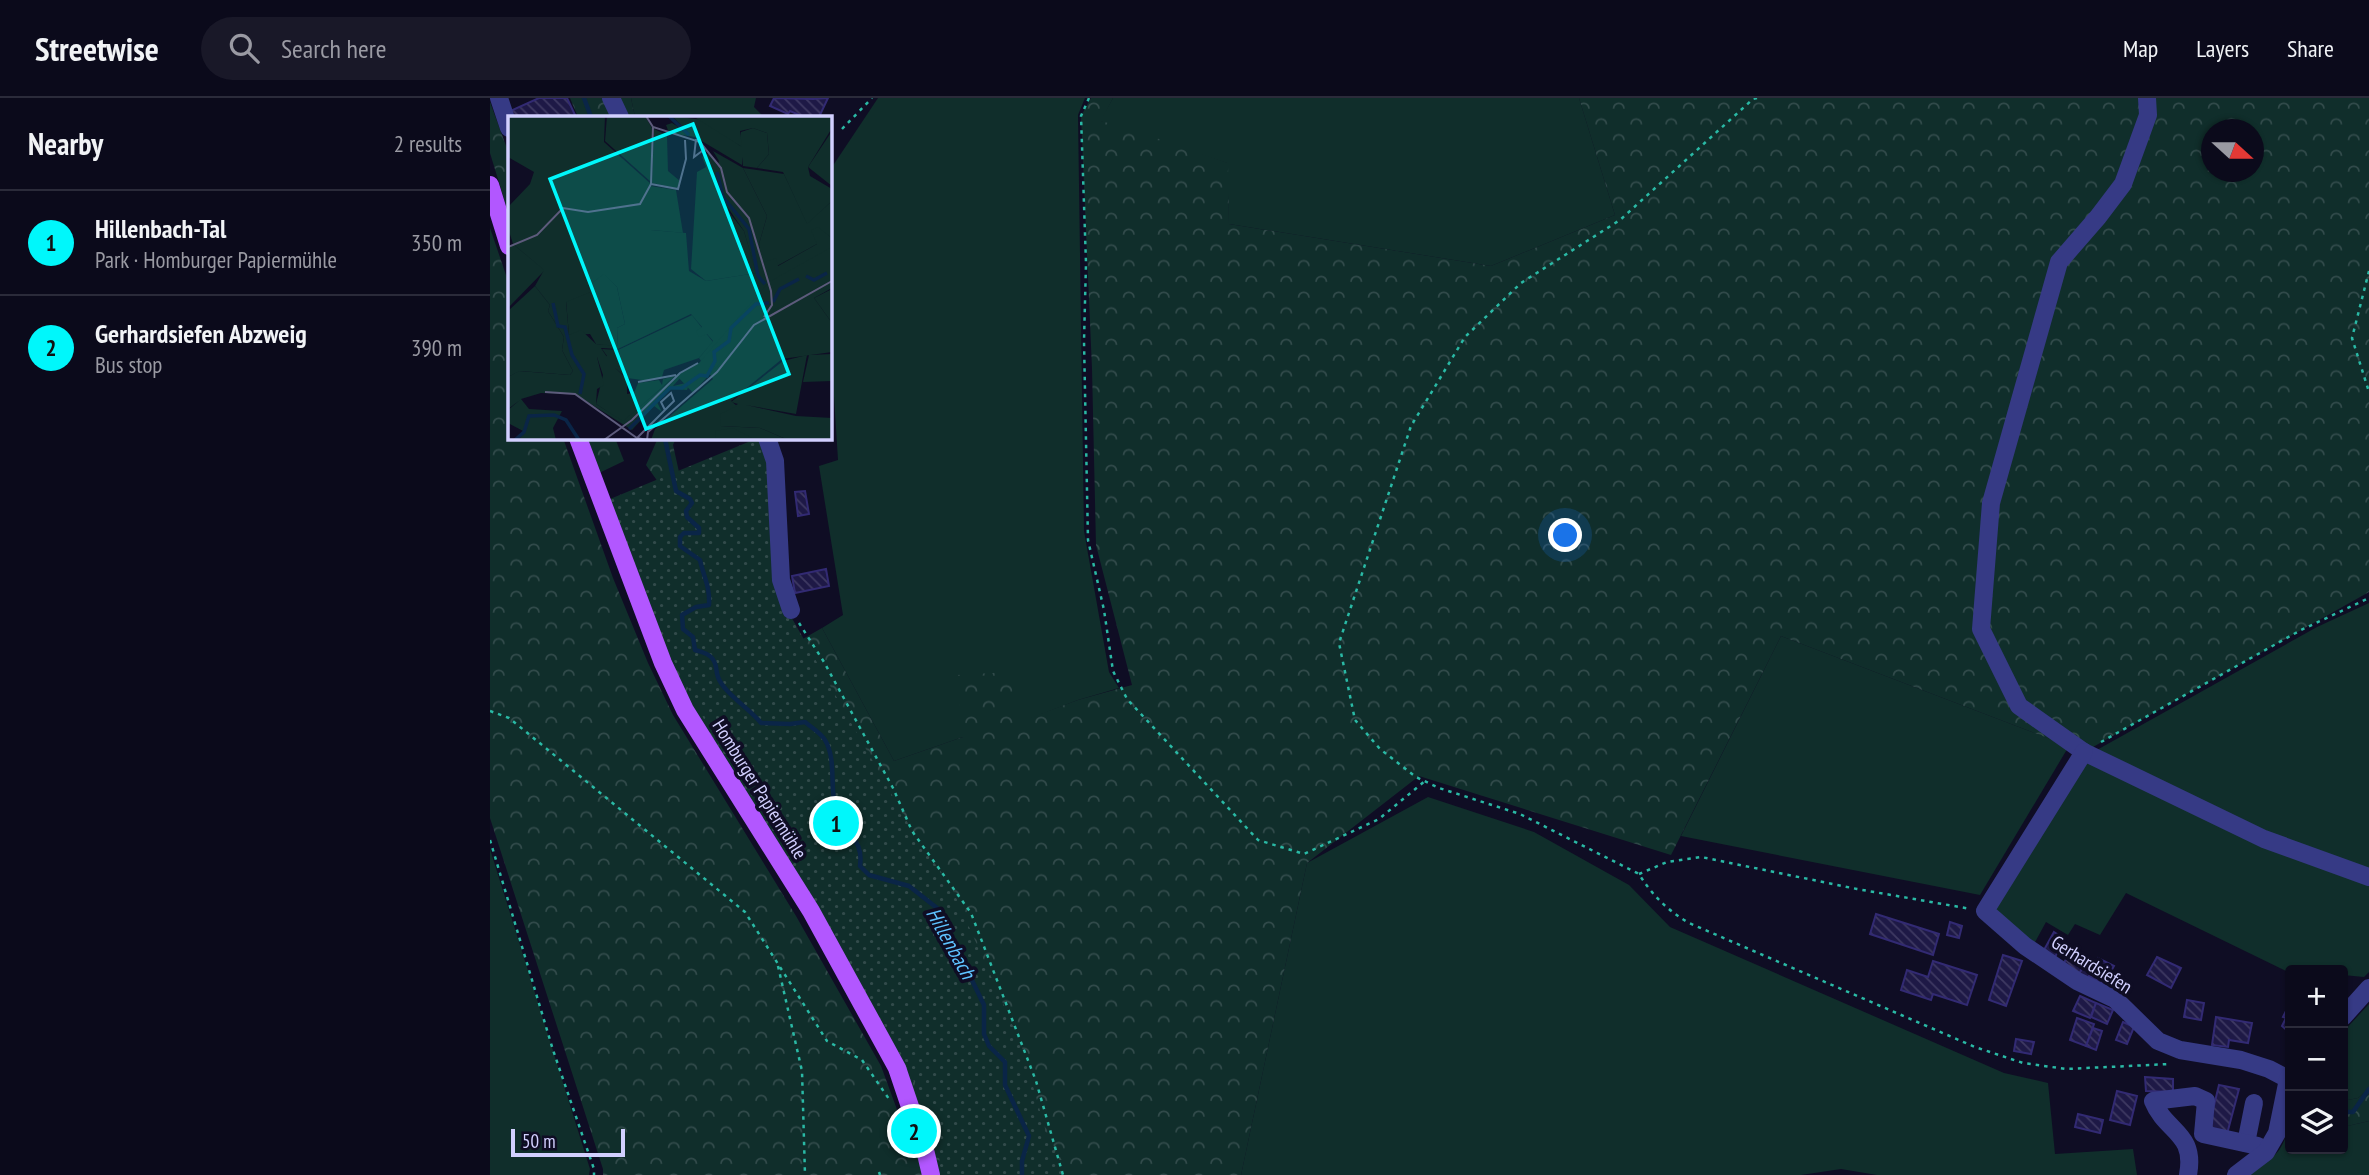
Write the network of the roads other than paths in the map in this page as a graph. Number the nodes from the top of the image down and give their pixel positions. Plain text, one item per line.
1 (499, 98) edge
2 (611, 98) edge
3 (2147, 98) edge
4 (620, 116) edge
5 (508, 125) edge
6 (490, 185) edge
7 (508, 243) edge
8 (578, 439) edge
9 (767, 439) edge
10 (791, 610) road end
11 (2084, 752) junction
12 (2369, 877) edge
13 (2369, 988) edge
14 (2348, 1011) edge
15 (2285, 1076) edge
16 (2286, 1091) edge
17 (2254, 1103) dead end
18 (2246, 1143) junction
19 (926, 1154) junction
20 (2263, 1154) junction
21 (931, 1175) edge
22 (940, 1175) edge
23 (2188, 1175) edge
24 (2236, 1175) edge

1 - 5 street
2 - 4 street
3 - 11 street
6 - 7 main road
8 - 19 main road, Homburger Papiermühle
9 - 10 street
11 - 12 street
11 - 15 street, Gerhardsiefen
13 - 14 street
16 - 20 street, Gerhardsiefen
17 - 18 street
18 - 20 street
18 - 23 street
19 - 21 main road, Homburger Papiermühle
19 - 22 street
20 - 24 street, Gerhardsiefen

